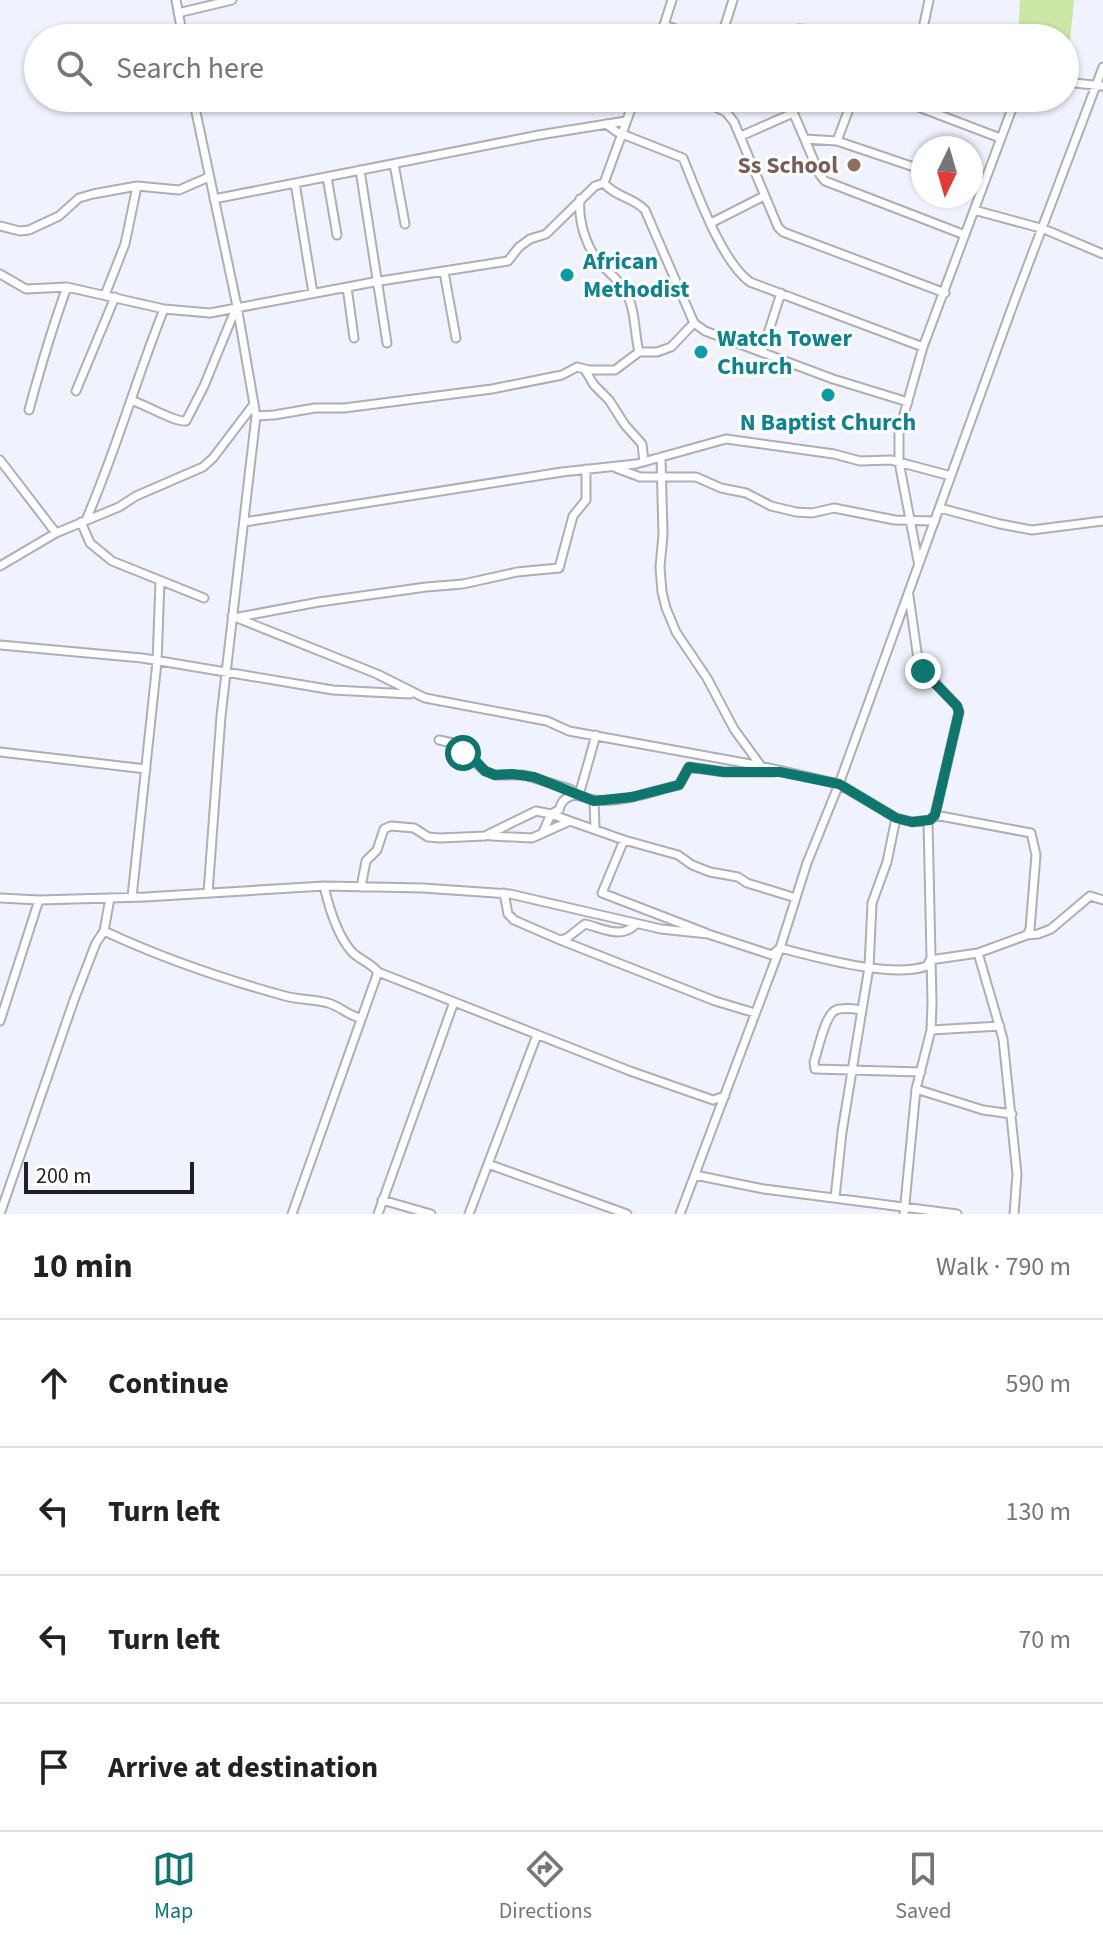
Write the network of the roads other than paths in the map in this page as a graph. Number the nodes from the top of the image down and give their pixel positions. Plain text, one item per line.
1 (176, 0) edge
2 (232, 0) edge
3 (672, 0) edge
4 (733, 0) edge
5 (929, 0) edge
6 (178, 13) junction
7 (180, 24) edge
8 (664, 24) edge
9 (725, 24) edge
10 (924, 24) edge
11 (1103, 67) edge
12 (1079, 84) edge
13 (1100, 87) edge
14 (196, 112) edge
15 (630, 112) edge
16 (726, 112) edge
17 (848, 112) edge
18 (932, 112) edge
19 (1010, 112) edge
20 (793, 113) joint
21 (626, 121) junction
22 (606, 124) junction
23 (621, 134) junction
24 (741, 136) junction
25 (1000, 138) junction
26 (805, 139) junction
27 (837, 141) junction
28 (394, 164) junction
29 (911, 166) edge
30 (360, 170) junction
31 (209, 177) junction
32 (327, 177) junction
33 (295, 183) junction
34 (604, 183) junction
35 (137, 186) junction
36 (983, 192) edge
37 (764, 196) junction
38 (214, 199) junction
39 (580, 199) junction
40 (974, 210) joint
41 (711, 223) junction
42 (405, 224) dead end
43 (0, 226) edge
44 (1044, 229) junction
45 (337, 235) dead end
46 (965, 235) junction
47 (1103, 254) edge
48 (444, 272) junction
49 (0, 274) edge
50 (379, 281) junction
51 (67, 287) junction
52 (347, 287) junction
53 (313, 293) junction
54 (781, 293) junction
55 (945, 293) junction
56 (105, 295) junction
57 (115, 297) junction
58 (237, 306) junction
59 (164, 309) junction
60 (694, 323) junction
61 (354, 338) dead end
62 (456, 338) dead end
63 (387, 343) dead end
64 (923, 347) junction
65 (639, 352) junction
66 (762, 352) junction
67 (585, 370) junction
68 (76, 391) dead end
69 (131, 400) junction
70 (908, 402) junction
71 (254, 404) junction
72 (29, 410) dead end
73 (256, 416) junction
74 (661, 457) junction
75 (0, 460) edge
76 (644, 462) junction
77 (899, 462) junction
78 (613, 467) junction
79 (586, 469) junction
80 (951, 476) junction
81 (663, 478) junction
82 (940, 508) junction
83 (912, 520) junction
84 (84, 521) junction
85 (935, 521) junction
86 (1103, 521) edge
87 (244, 522) junction
88 (56, 533) junction
89 (919, 565) junction
90 (0, 566) edge
91 (160, 581) junction
92 (908, 594) junction
93 (204, 598) dead end
94 (236, 616) junction
95 (0, 645) edge
96 (157, 662) junction
97 (226, 672) junction
98 (415, 694) junction
99 (596, 735) junction
100 (439, 740) dead end
101 (0, 752) edge
102 (761, 766) junction
103 (146, 769) junction
104 (780, 772) junction
105 (839, 784) junction
106 (579, 795) junction
107 (594, 801) junction
108 (551, 814) junction
109 (931, 817) junction
110 (896, 818) junction
111 (570, 821) junction
112 (595, 828) junction
113 (543, 832) junction
114 (485, 836) junction
115 (624, 840) junction
116 (324, 886) junction
117 (361, 887) junction
118 (208, 893) junction
119 (504, 893) junction
120 (132, 897) junction
121 (0, 898) edge
122 (110, 898) junction
123 (796, 898) junction
124 (39, 900) junction
125 (1103, 900) edge
126 (636, 924) junction
127 (104, 931) junction
128 (708, 934) junction
129 (1027, 935) junction
130 (560, 940) junction
131 (780, 948) junction
132 (978, 953) junction
133 (930, 960) junction
134 (869, 967) junction
135 (378, 972) junction
136 (454, 1002) junction
137 (862, 1010) junction
138 (755, 1013) junction
139 (361, 1018) junction
140 (0, 1021) edge
141 (1000, 1026) junction
142 (931, 1030) junction
143 (537, 1035) junction
144 (853, 1070) junction
145 (921, 1072) junction
146 (916, 1089) junction
147 (725, 1096) junction
148 (1012, 1114) junction
149 (488, 1164) junction
150 (695, 1175) junction
151 (835, 1198) junction
152 (382, 1200) junction
153 (905, 1210) edge
154 (0, 1214) edge
155 (292, 1214) edge
156 (378, 1214) edge
157 (431, 1214) edge
158 (469, 1214) edge
159 (627, 1214) edge
160 (680, 1214) edge
161 (957, 1214) edge
162 (1014, 1214) edge

1 - 6 street
2 - 6 street
3 - 8 street
4 - 9 street
5 - 10 street
6 - 7 street
11 - 13 street
12 - 13 street
13 - 44 street
14 - 31 street
15 - 21 street
16 - 24 street
17 - 27 street
18 - 25 street
19 - 25 street
20 - 24 street
20 - 26 street
21 - 22 street
21 - 23 street
22 - 23 street
22 - 28 street
23 - 34 street
23 - 41 street
24 - 37 street
25 - 36 street
26 - 27 street
26 - 46 street
27 - 29 street
28 - 30 street
28 - 42 street
30 - 32 street
30 - 50 street
31 - 35 street
31 - 38 street
32 - 33 street
32 - 45 street
33 - 38 street
33 - 53 street
34 - 39 street
34 - 60 street
35 - 43 street
35 - 56 street
37 - 41 street
37 - 55 street
38 - 58 street
39 - 48 street
39 - 65 street
40 - 44 street
40 - 46 street
41 - 54 street
44 - 47 street
44 - 80 street
46 - 55 street
48 - 50 street
48 - 62 street
49 - 51 street
50 - 52 street
50 - 63 street
51 - 56 street
51 - 72 street
52 - 53 street
52 - 61 street
53 - 58 street
54 - 64 street
54 - 66 street
55 - 64 street
56 - 57 street
57 - 59 street
57 - 68 street
58 - 59 street
58 - 69 street
58 - 71 street
59 - 69 street
60 - 65 street
60 - 66 street
64 - 70 street
65 - 67 street
66 - 70 street
67 - 73 street
67 - 76 street
69 - 84 street
70 - 77 street
71 - 73 street
71 - 84 street
73 - 87 street
74 - 76 street
74 - 77 street
74 - 81 street
75 - 88 street
76 - 78 street
77 - 80 street
77 - 83 street
78 - 79 street
78 - 81 street
79 - 87 street
79 - 94 street
80 - 82 street
81 - 83 street
81 - 102 street
82 - 85 street
82 - 86 street
83 - 85 street
83 - 89 street
84 - 88 street
84 - 91 street
85 - 89 street
87 - 94 street
88 - 90 street
89 - 92 street
91 - 93 street
91 - 96 street
92 - 105 street
92 - 109 street
94 - 97 street
94 - 98 street
95 - 96 street
96 - 97 street
96 - 103 street
97 - 98 street
97 - 118 street
98 - 99 street
99 - 102 street
99 - 106 street
100 - 106 street
101 - 103 street
102 - 104 street
103 - 120 street
104 - 105 street
104 - 107 street
105 - 110 street
105 - 123 street
106 - 107 street
106 - 108 street
107 - 112 street
108 - 111 street
108 - 113 street
108 - 114 street
109 - 110 street
109 - 129 street
109 - 133 street
110 - 134 street
111 - 112 street
111 - 113 street
112 - 115 street
113 - 114 street
114 - 117 street
115 - 123 street
115 - 128 street
116 - 117 street
116 - 118 street
116 - 135 street
117 - 119 street
118 - 120 street
119 - 126 street
119 - 130 street
120 - 122 street
121 - 124 street
122 - 124 street
122 - 127 street
123 - 131 street
124 - 140 street
125 - 129 street
126 - 128 street
126 - 130 street
127 - 139 street
127 - 154 street
128 - 131 street
129 - 132 street
130 - 138 street
131 - 134 street
131 - 138 street
132 - 133 street
132 - 141 street
133 - 134 street
133 - 142 street
134 - 137 street
135 - 136 street
135 - 139 street
136 - 143 street
136 - 152 street
137 - 144 street
137 - 144 street
138 - 147 street
139 - 155 street
141 - 142 street
141 - 148 street
142 - 145 street
143 - 147 street
143 - 149 street
144 - 145 street
144 - 151 street
145 - 146 street
146 - 148 street
146 - 153 street
147 - 150 street
148 - 162 street
149 - 158 street
149 - 159 street
150 - 151 street
150 - 160 street
151 - 153 street
152 - 156 street
152 - 157 street
153 - 161 street

